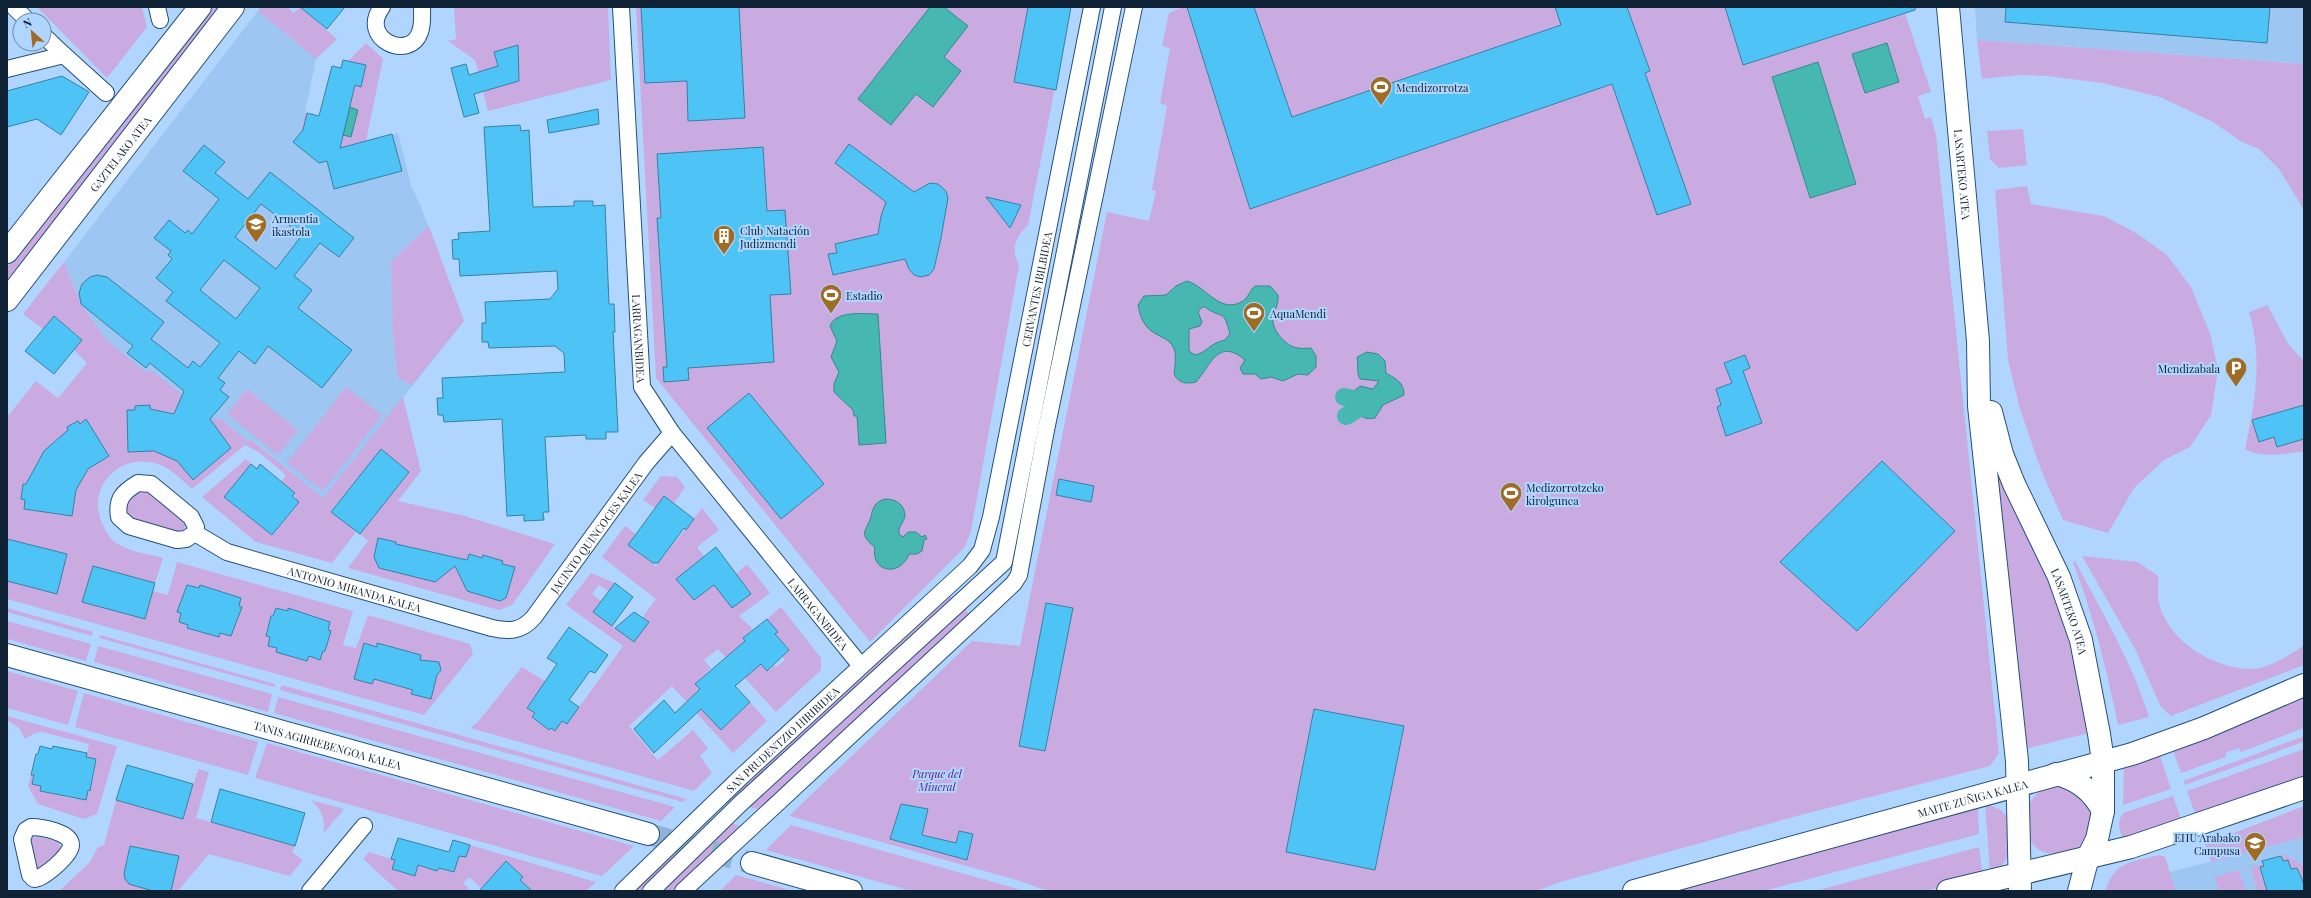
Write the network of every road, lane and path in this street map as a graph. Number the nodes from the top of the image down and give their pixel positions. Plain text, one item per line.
1 (200, 7) edge
2 (233, 7) edge
3 (382, 7) edge
4 (422, 7) edge
5 (621, 7) edge
6 (1092, 7) edge
7 (1113, 7) edge
8 (1134, 7) edge
9 (1948, 7) edge
10 (52, 43) edge
11 (64, 54) junction
12 (7, 68) edge
13 (106, 93) dead end
14 (7, 252) edge
15 (7, 300) edge
16 (1978, 341) junction
17 (672, 432) junction
18 (194, 533) junction
19 (1004, 562) joint
20 (970, 566) junction
21 (944, 590) junction
22 (969, 594) junction
23 (994, 602) junction
24 (970, 625) junction
25 (518, 629) joint
26 (7, 655) edge
27 (861, 666) junction
28 (2304, 685) edge
29 (2103, 761) junction
30 (2056, 774) junction
31 (2019, 785) junction
32 (2304, 788) edge
33 (2103, 811) junction
34 (364, 826) dead end
35 (648, 834) tunnel mouth
36 (2088, 857) junction
37 (752, 863) tunnel mouth
38 (2020, 882) edge
39 (310, 891) edge
40 (623, 891) edge
41 (651, 891) edge
42 (683, 891) edge
43 (851, 891) edge
44 (1634, 891) edge
45 (1948, 891) edge
46 (2079, 891) edge

1 - 14 main road
2 - 15 main road, GAZTELAKO ATEA
3 - 4 street
5 - 17 street, LARRAGANBIDEA
6 - 20 street, CERVANTES IBILBIDEA
7 - 19 street, CERVANTES IBILBIDEA
8 - 23 street
9 - 16 main road, LASARTEKO ATEA
10 - 11 street
11 - 12 street
11 - 13 street
16 - 29 main road, LASARTEKO ATEA
16 - 31 main road, LASARTEKO ATEA
17 - 25 street, JACINTO QUINCOCES KALEA
17 - 27 street, LARRAGANBIDEA
18 - 18 street
18 - 25 street, ANTONIO MIRANDA KALEA
19 - 22 street, SAN PRUDENTZIO HIRIBIDEA
20 - 21 street, SAN PRUDENTZIO HIRIBIDEA
20 - 22 street
21 - 22 street
21 - 27 street, SAN PRUDENTZIO HIRIBIDEA
22 - 23 street
22 - 24 street
22 - 41 street, SAN PRUDENTZIO HIRIBIDEA
23 - 24 street
24 - 42 street
26 - 35 main road, TANIS AGIRREBENGOA KALEA
27 - 40 street, SAN PRUDENTZIO HIRIBIDEA
28 - 29 main road, MAITE ZUÑIGA KALEA
29 - 30 main road, MAITE ZUÑIGA KALEA
29 - 33 main road, LASARTEKO ATEA
30 - 31 main road, MAITE ZUÑIGA KALEA
30 - 33 main road
31 - 38 main road, LASARTEKO ATEA
31 - 44 main road, MAITE ZUÑIGA KALEA
32 - 36 main road
33 - 36 main road, LASARTEKO ATEA
34 - 39 street
36 - 38 main road
36 - 46 main road, LASARTEKO ATEA
37 - 43 main road
38 - 45 main road

